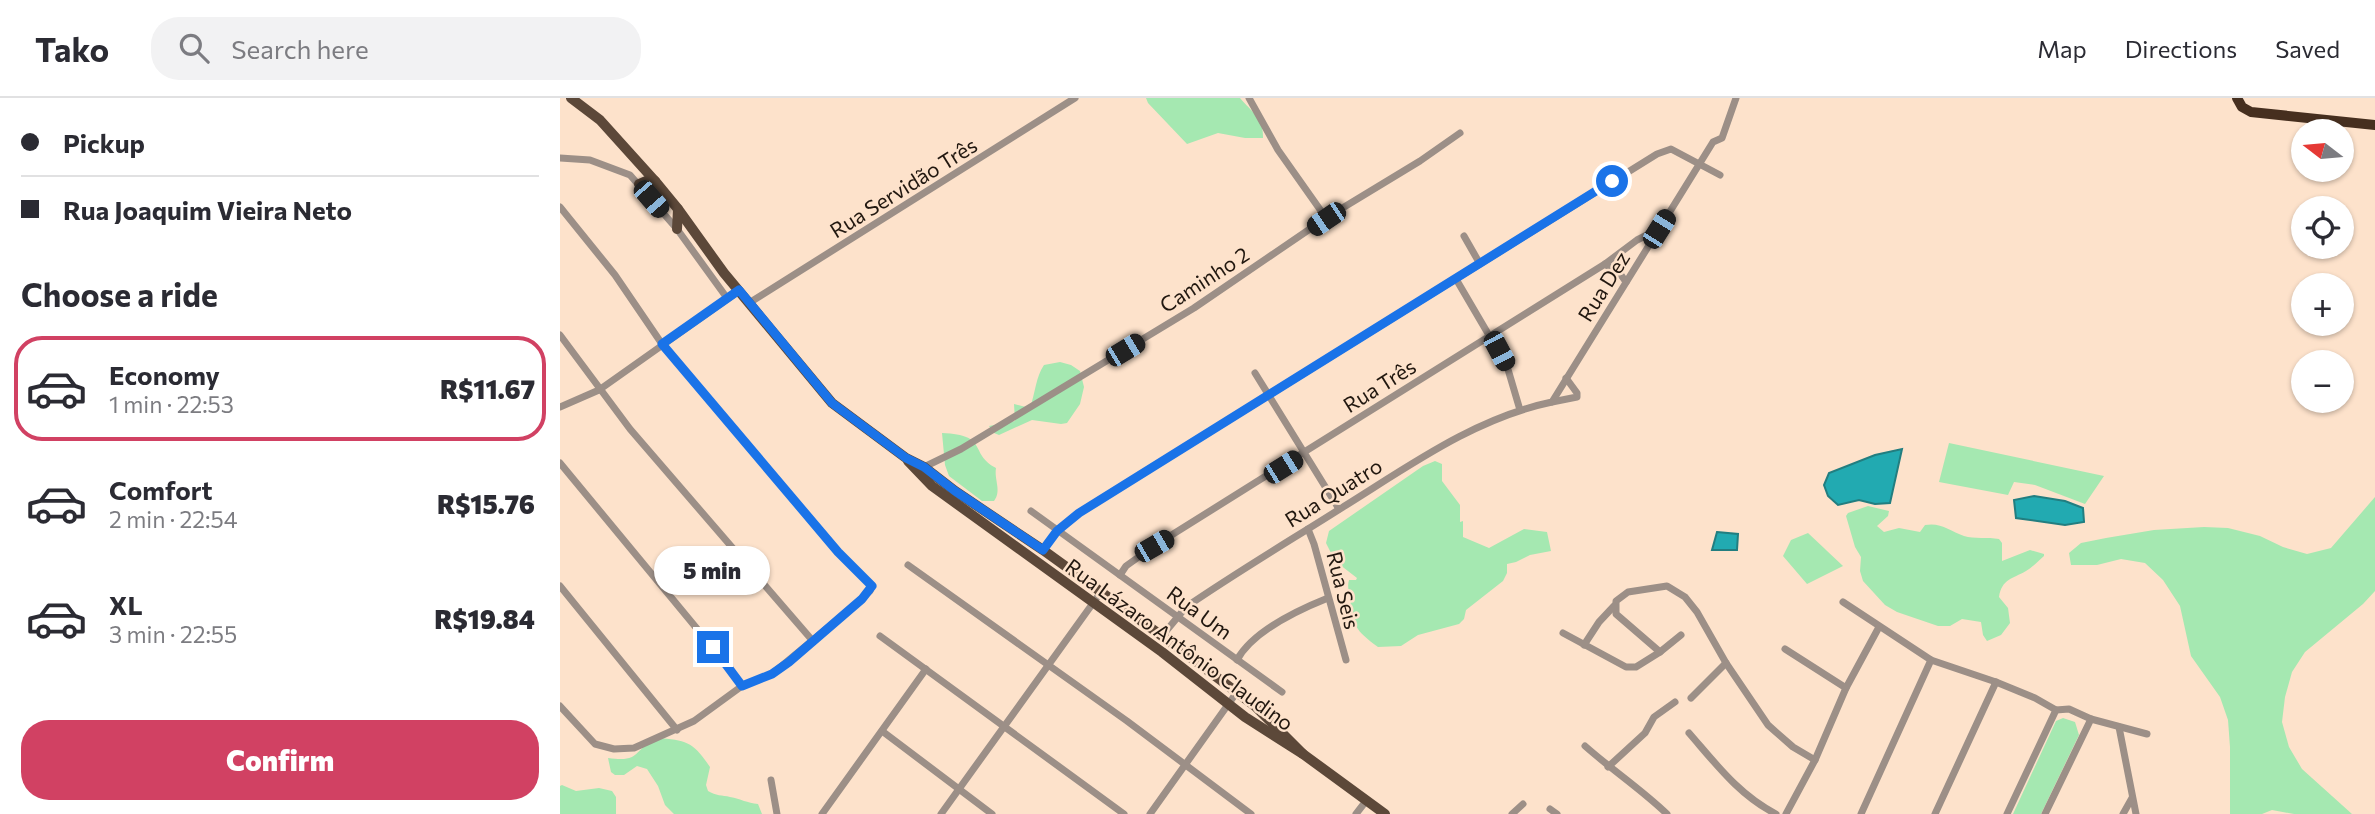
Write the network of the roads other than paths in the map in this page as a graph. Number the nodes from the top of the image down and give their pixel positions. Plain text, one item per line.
1 (571, 98) edge
2 (1075, 98) edge
3 (1248, 98) edge
4 (1736, 98) edge
5 (2237, 98) edge
6 (2375, 125) edge
7 (1461, 133) dead end
8 (560, 158) edge
9 (1700, 164) junction
10 (1720, 175) dead end
11 (655, 181) junction
12 (639, 184) junction
13 (560, 207) edge
14 (678, 209) junction
15 (1326, 219) junction
16 (677, 229) junction
17 (1659, 229) junction
18 (1464, 236) dead end
19 (1628, 246) junction
20 (1642, 256) junction
21 (1480, 264) junction
22 (1605, 264) junction
23 (1456, 279) junction
24 (1626, 282) junction
25 (739, 290) junction
26 (727, 298) junction
27 (749, 303) junction
28 (560, 335) edge
29 (1491, 336) junction
30 (662, 344) junction
31 (1255, 373) dead end
32 (1566, 378) junction
33 (599, 390) junction
34 (1269, 396) junction
35 (1552, 402) junction
36 (560, 407) edge
37 (1520, 410) junction
38 (1304, 453) junction
39 (906, 458) junction
40 (560, 464) edge
41 (924, 467) junction
42 (1339, 509) junction
43 (1031, 511) dead end
44 (1308, 528) junction
45 (1057, 531) junction
46 (1043, 550) junction
47 (908, 565) dead end
48 (1120, 575) junction
49 (560, 586) edge
50 (1101, 593) junction
51 (1328, 598) junction
52 (1843, 602) dead end
53 (1093, 603) junction
54 (1614, 606) junction
55 (1176, 617) junction
56 (1878, 627) junction
57 (1563, 633) dead end
58 (1681, 635) dead end
59 (880, 636) dead end
60 (1162, 636) junction
61 (812, 640) junction
62 (1584, 645) junction
63 (1785, 649) dead end
64 (1660, 652) junction
65 (1237, 660) junction
66 (1346, 660) dead end
67 (1931, 660) junction
68 (1726, 663) junction
69 (1048, 666) junction
70 (926, 669) junction
71 (1996, 682) junction
72 (742, 686) junction
73 (1846, 688) junction
74 (1237, 692) junction
75 (1282, 692) dead end
76 (1691, 698) dead end
77 (1675, 702) dead end
78 (1229, 703) junction
79 (560, 706) edge
80 (2056, 710) junction
81 (2091, 719) junction
82 (1003, 727) junction
83 (2119, 727) junction
84 (677, 730) junction
85 (882, 731) junction
86 (1689, 733) dead end
87 (2147, 734) dead end
88 (1585, 746) dead end
89 (1303, 754) junction
90 (1815, 760) junction
91 (1185, 765) junction
92 (1608, 767) junction
93 (771, 780) dead end
94 (958, 790) junction
95 (2132, 798) junction
96 (1366, 800) junction
97 (1523, 804) dead end
98 (777, 814) edge
99 (822, 814) edge
100 (941, 814) edge
101 (992, 814) edge
102 (1124, 814) edge
103 (1150, 814) edge
104 (1251, 814) edge
105 (1356, 814) edge
106 (1385, 814) edge
107 (1513, 814) edge
108 (1667, 814) edge
109 (1776, 814) edge
110 (1786, 814) edge
111 (1861, 814) edge
112 (1935, 814) edge
113 (2007, 814) edge
114 (2045, 814) edge
115 (2123, 814) edge
116 (2136, 814) edge

1 - 11 main road, Rua Lázaro Antônio Claudino
2 - 27 street, Rua Servidão Três
3 - 15 street
4 - 9 street, Rua Dez
5 - 6 highway
7 - 15 street, Caminho 2
8 - 12 street
9 - 10 street
9 - 17 street, Rua Dez
9 - 21 street
11 - 12 main road
11 - 14 main road, Rua Lázaro Antônio Claudino
12 - 16 street
13 - 30 street
14 - 16 main road
14 - 25 main road, Rua Lázaro Antônio Claudino
15 - 41 street, Caminho 2
16 - 26 street
17 - 19 street, Rua Três
17 - 20 street, Rua Dez
18 - 21 street
19 - 20 street
19 - 22 street, Rua Três
20 - 24 street, Rua Dez
21 - 23 street
22 - 24 street
22 - 29 street, Rua Três
23 - 29 street
23 - 34 street
24 - 32 street, Rua Dez
25 - 26 street
25 - 27 main road, Rua Lázaro Antônio Claudino
26 - 30 street
27 - 39 main road, Rua Lázaro Antônio Claudino
28 - 33 street
29 - 37 street
29 - 38 street, Rua Três
30 - 33 street
30 - 61 street
31 - 34 street
32 - 35 street, Rua Dez
32 - 35 street
33 - 36 street
33 - 61 street
34 - 38 street
34 - 45 street
35 - 37 street, Rua Quatro
37 - 42 street, Rua Quatro
38 - 42 street
38 - 48 street, Rua Três
39 - 41 main road, Rua Lázaro Antônio Claudino
39 - 53 main road, Rua Lázaro Antônio Claudino
40 - 72 street
41 - 46 main road, Rua Lázaro Antônio Claudino
42 - 44 street, Rua Quatro
43 - 45 street, Rua Um
44 - 51 street, Rua Seis
44 - 55 street, Rua Quatro
45 - 46 street
45 - 48 street, Rua Um
46 - 50 main road, Rua Lázaro Antônio Claudino
47 - 69 street
48 - 55 street, Rua Um
49 - 84 street
50 - 53 street
50 - 60 main road, Rua Lázaro Antônio Claudino
51 - 65 street
51 - 66 street, Rua Seis
52 - 56 street
53 - 69 street
53 - 78 main road, Rua Lázaro Antônio Claudino
54 - 62 street
54 - 64 street
54 - 68 street
55 - 60 street, Rua Quatro
55 - 65 street, Rua Um
56 - 67 street
56 - 73 street
57 - 62 street
58 - 64 street
59 - 70 street
60 - 74 main road, Rua Lázaro Antônio Claudino
61 - 72 street
62 - 64 street
63 - 73 street
65 - 75 street, Rua Um
67 - 71 street
67 - 111 street
68 - 76 street
68 - 90 street
69 - 82 street
69 - 91 street
70 - 82 street
70 - 85 street
71 - 80 street
71 - 112 street
72 - 84 street
73 - 90 street
74 - 78 street
74 - 89 main road, Rua Lázaro Antônio Claudino
77 - 92 street
78 - 89 main road, Rua Lázaro Antônio Claudino
78 - 91 street
79 - 84 street
80 - 81 street
80 - 113 street
81 - 83 street
81 - 114 street
82 - 94 street
82 - 102 street
83 - 87 street
83 - 95 street
85 - 94 street
85 - 99 street
86 - 109 street
88 - 92 street
89 - 96 main road, Rua Lázaro Antônio Claudino
90 - 110 street
91 - 103 street
91 - 104 street
92 - 108 street
93 - 98 street
94 - 100 street
94 - 101 street
95 - 115 street
95 - 116 street
96 - 105 street
96 - 106 main road, Rua Lázaro Antônio Claudino
97 - 107 street

